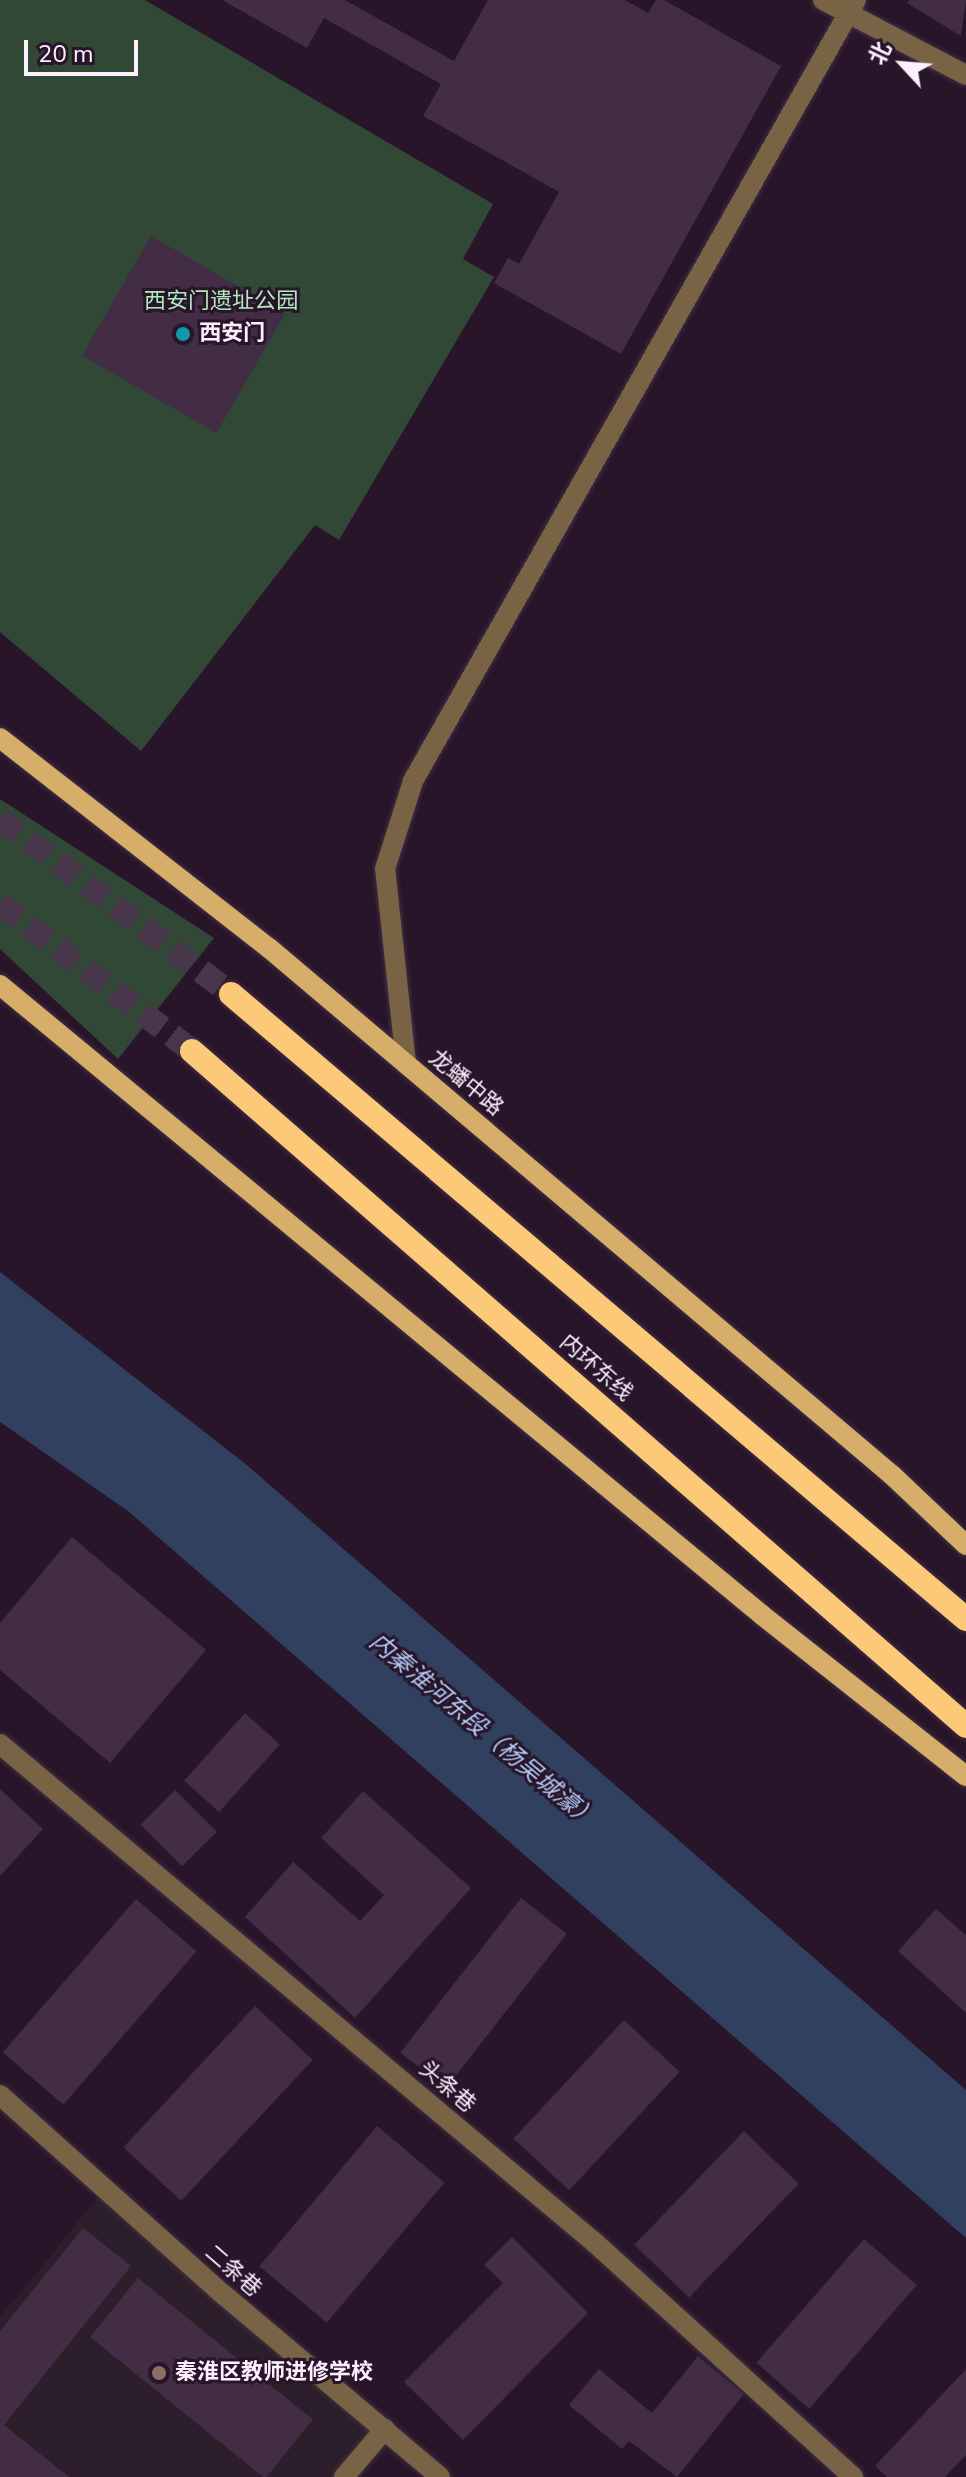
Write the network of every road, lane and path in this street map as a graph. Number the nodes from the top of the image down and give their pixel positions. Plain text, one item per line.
1 (823, 0) edge
2 (852, 7) edge
3 (966, 75) edge
4 (0, 738) edge
5 (0, 985) edge
6 (231, 994) tunnel mouth
7 (192, 1051) tunnel mouth
8 (406, 1064) junction
9 (966, 1545) edge
10 (966, 1619) edge
11 (966, 1726) edge
12 (0, 1744) edge
13 (966, 1776) edge
14 (0, 2095) edge
15 (385, 2429) junction
16 (344, 2477) edge
17 (440, 2477) edge
18 (853, 2477) edge

1 - 2 street
2 - 3 street
2 - 8 street
4 - 8 main road, 龙蟠中路
5 - 13 main road
6 - 10 highway
7 - 11 highway, 内环东线
8 - 9 main road, 龙蟠中路
12 - 18 street, 头条巷
14 - 15 street, 二条巷
15 - 16 street
15 - 17 street, 二条巷

